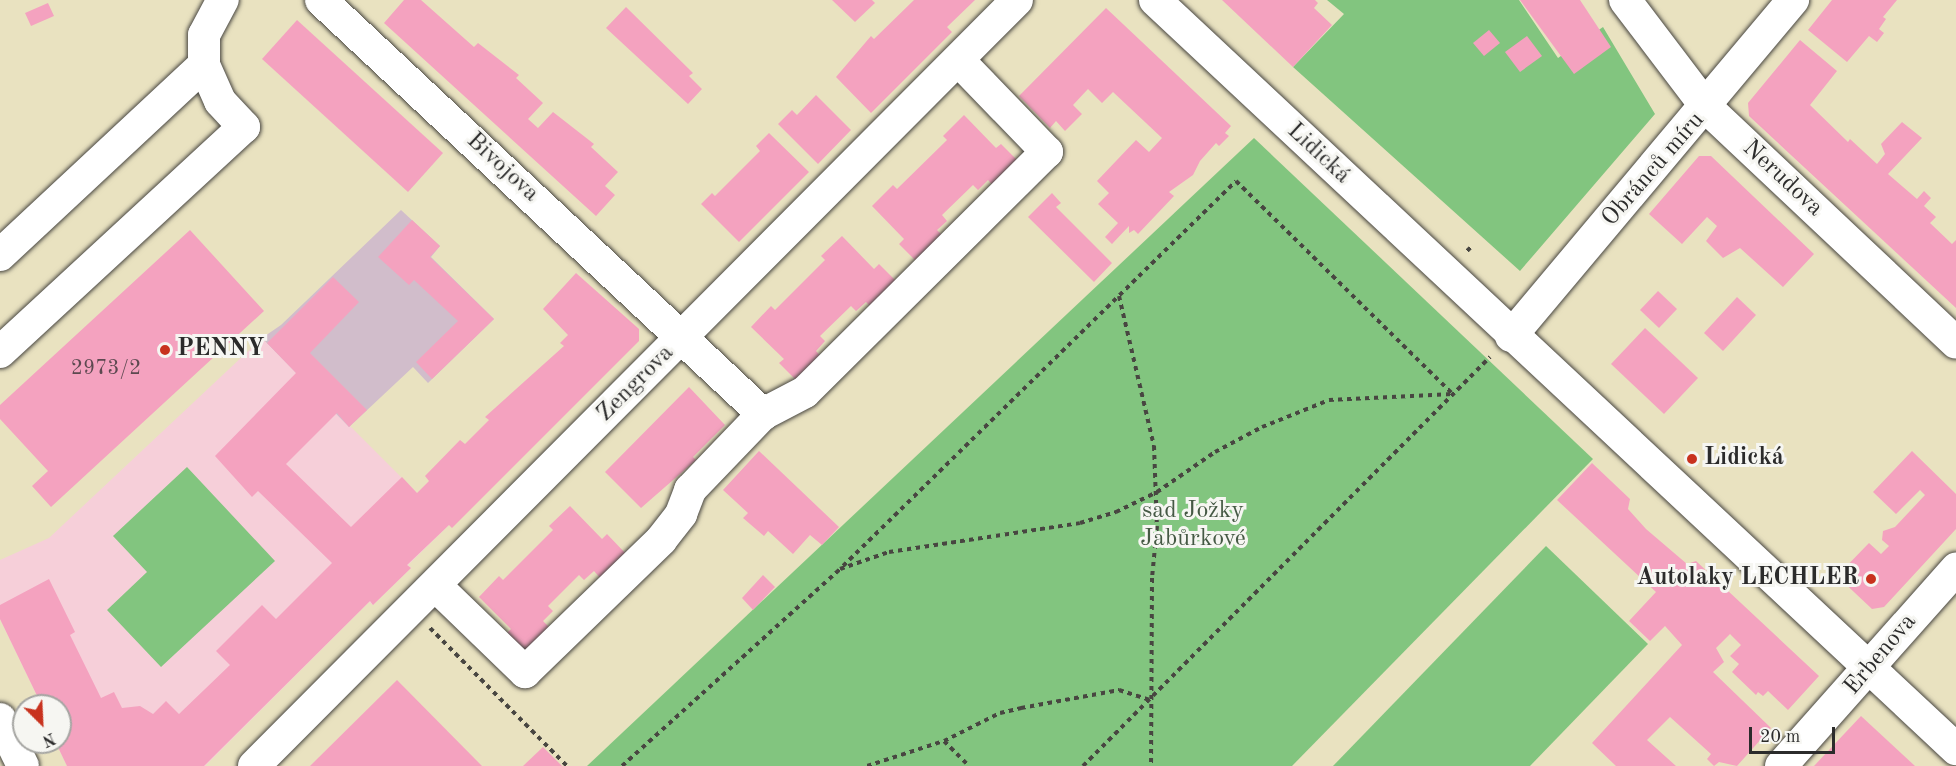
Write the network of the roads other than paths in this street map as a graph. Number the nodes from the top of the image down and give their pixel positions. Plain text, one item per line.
1 (223, 0) edge
2 (321, 0) edge
3 (1017, 0) edge
4 (1155, 0) edge
5 (1624, 0) edge
6 (1793, 0) edge
7 (959, 61) junction
8 (204, 66) junction
9 (1707, 108) junction
10 (0, 255) edge
11 (684, 336) junction
12 (1956, 343) edge
13 (1501, 346) junction
14 (0, 352) edge
15 (763, 414) junction
16 (1956, 569) edge
17 (436, 586) junction
18 (1866, 668) junction
19 (0, 720) edge
20 (1956, 749) edge
21 (23, 766) edge
22 (254, 766) edge
23 (1781, 766) edge

1 - 8 street
2 - 11 street, Bivojova
3 - 7 street, Zengrova
4 - 13 street, Lidická
5 - 9 street, Nerudova
6 - 9 street, Obránců míru
7 - 11 street, Zengrova
7 - 15 street
8 - 10 street
8 - 14 street
9 - 12 street, Nerudova
9 - 13 street, Obránců míru
11 - 15 street, Bivojova
11 - 17 street, Zengrova
13 - 18 street, Lidická
15 - 17 street
16 - 18 street, Erbenova
17 - 22 street, Zengrova
18 - 20 street, Lidická
18 - 23 street, Erbenova
19 - 21 street

